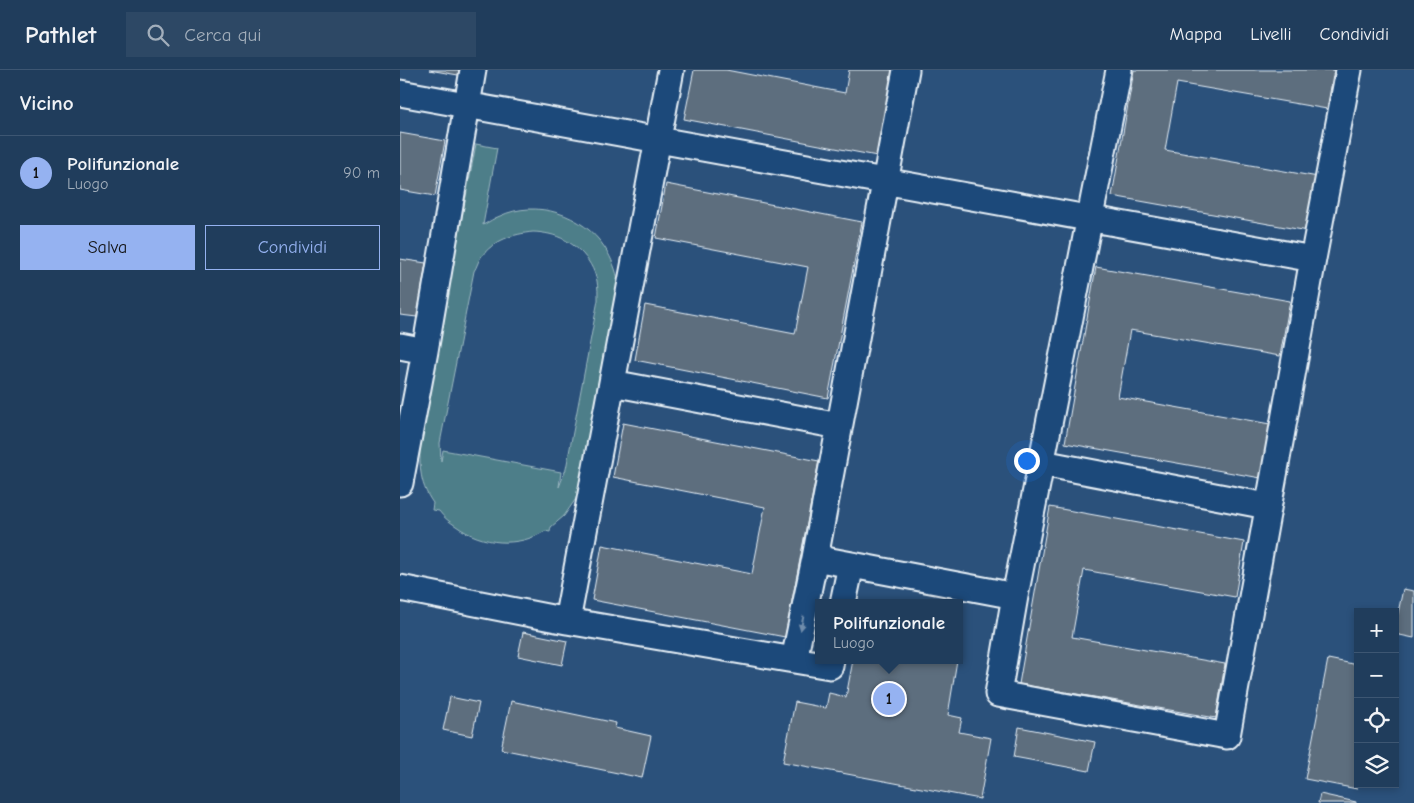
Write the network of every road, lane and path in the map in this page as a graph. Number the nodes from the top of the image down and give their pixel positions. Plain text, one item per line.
1 (473, 70) edge
2 (671, 70) edge
3 (906, 70) edge
4 (1119, 70) edge
5 (1349, 70) edge
6 (400, 93) edge
7 (466, 106) junction
8 (658, 141) junction
9 (884, 182) junction
10 (1089, 219) junction
11 (1312, 259) junction
12 (400, 346) edge
13 (425, 351) junction
14 (612, 383) junction
15 (839, 426) junction
16 (1042, 463) junction
17 (400, 483) edge
18 (1267, 506) junction
19 (815, 558) junction
20 (851, 565) junction
21 (400, 588) edge
22 (1015, 596) junction
23 (844, 599) edge
24 (567, 620) junction
25 (794, 660) junction
26 (815, 664) edge
27 (818, 664) edge
28 (830, 664) edge

1 - 7 lane
2 - 8 lane
3 - 9 lane
4 - 10 lane
5 - 11 lane
6 - 7 lane
7 - 8 lane
7 - 13 lane
8 - 9 lane
8 - 14 lane
9 - 10 lane
9 - 15 lane
10 - 11 lane
10 - 16 lane
11 - 18 lane
12 - 13 lane
13 - 17 lane
14 - 15 lane
14 - 24 lane
15 - 19 lane
16 - 18 lane
16 - 22 lane
18 - 22 lane
19 - 20 lane
19 -> 25 lane
20 - 22 lane
20 - 23 lane
21 - 24 lane
24 - 25 lane
25 - 26 lane
27 - 28 lane

